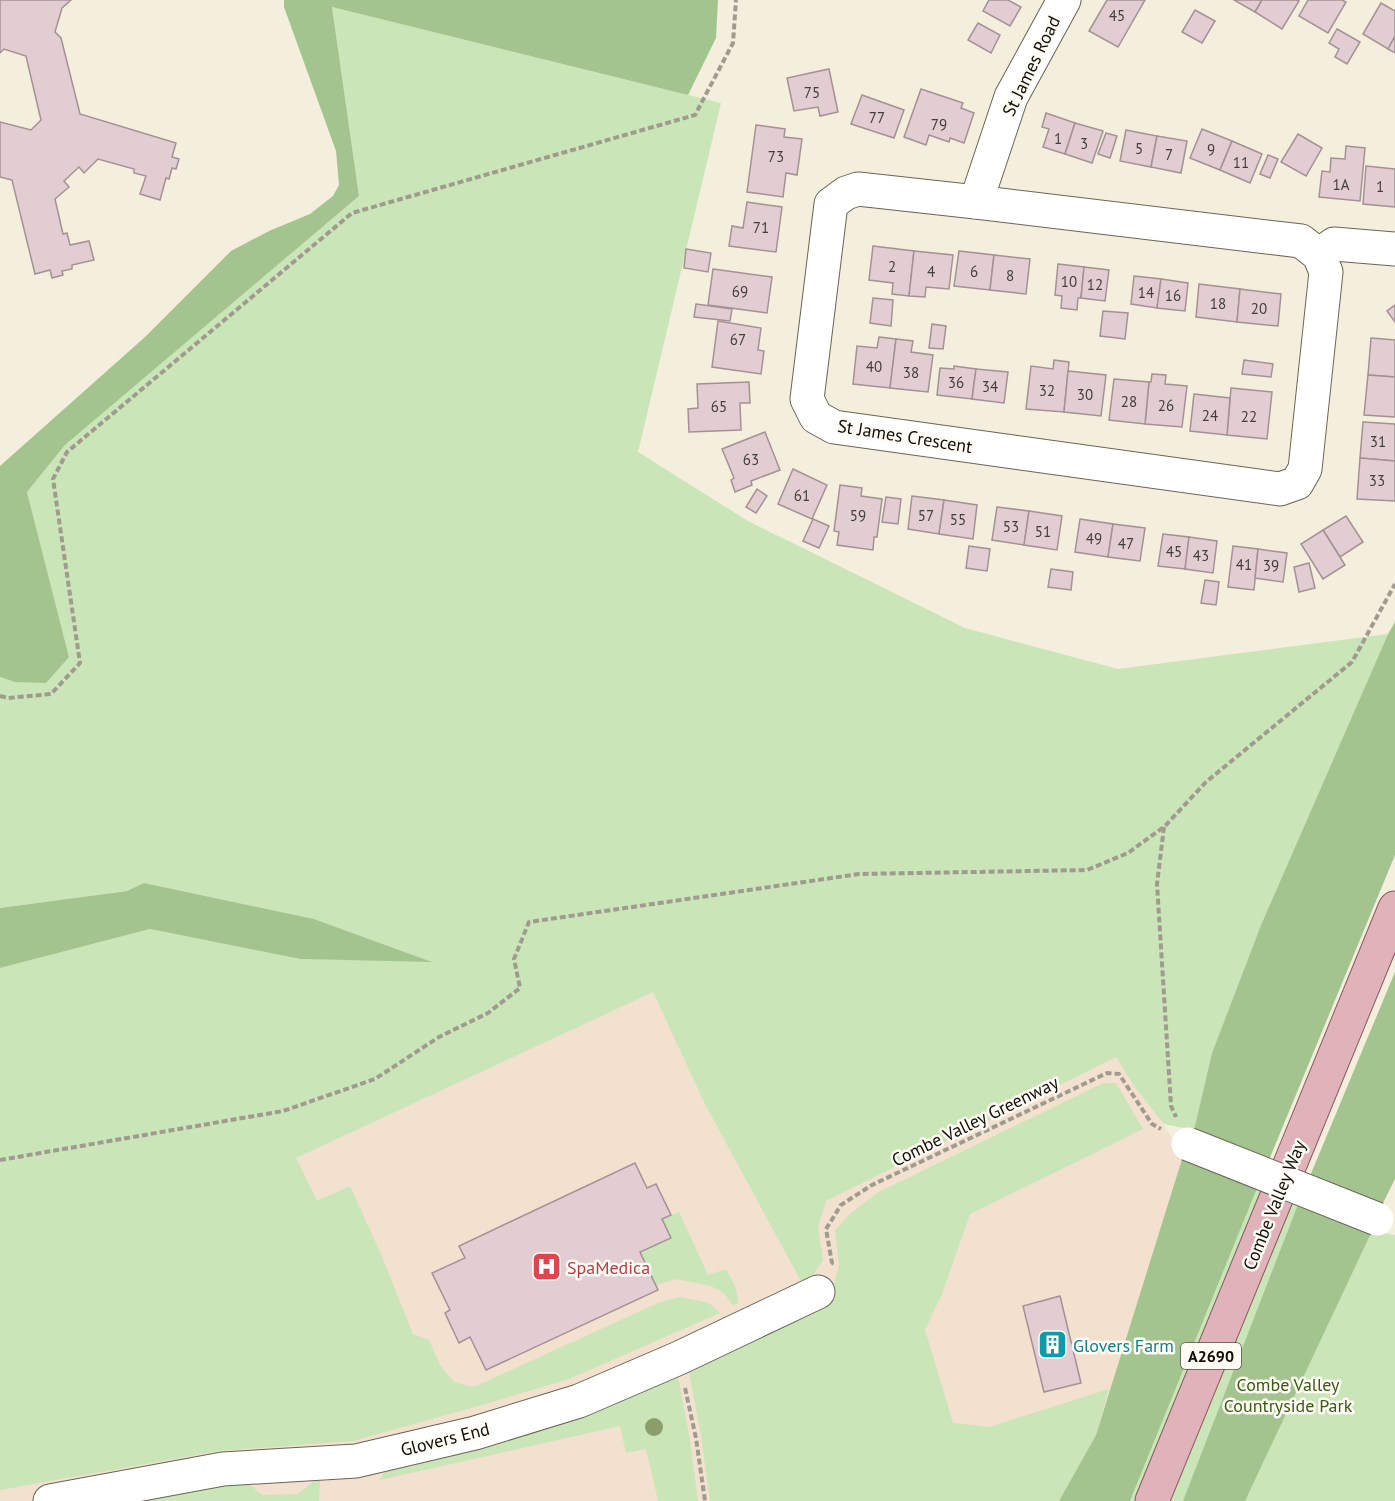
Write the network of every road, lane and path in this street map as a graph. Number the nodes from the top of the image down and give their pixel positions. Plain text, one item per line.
1 (736, 0) edge
2 (1064, 0) edge
3 (976, 202) junction
4 (1395, 249) edge
5 (1318, 255) junction
6 (1395, 584) edge
7 (0, 696) edge
8 (1165, 826) junction
9 (1395, 908) edge
10 (1188, 1144) junction
11 (0, 1160) edge
12 (1386, 1220) edge
13 (818, 1292) joint
14 (679, 1358) junction
15 (50, 1501) edge
16 (705, 1501) edge
17 (1152, 1501) edge

1 - 7 path
2 - 3 street, St James Road
3 - 5 street, St James Crescent
3 - 5 street, St James Crescent
4 - 5 street
6 - 8 path
8 - 10 path
8 - 11 path
9 - 17 main road, Combe Valley Way / A2690
10 - 12 street, bridge
10 - 13 path, Combe Valley Greenway
13 - 14 street, Glovers End
14 - 15 street, Glovers End
14 - 16 path

